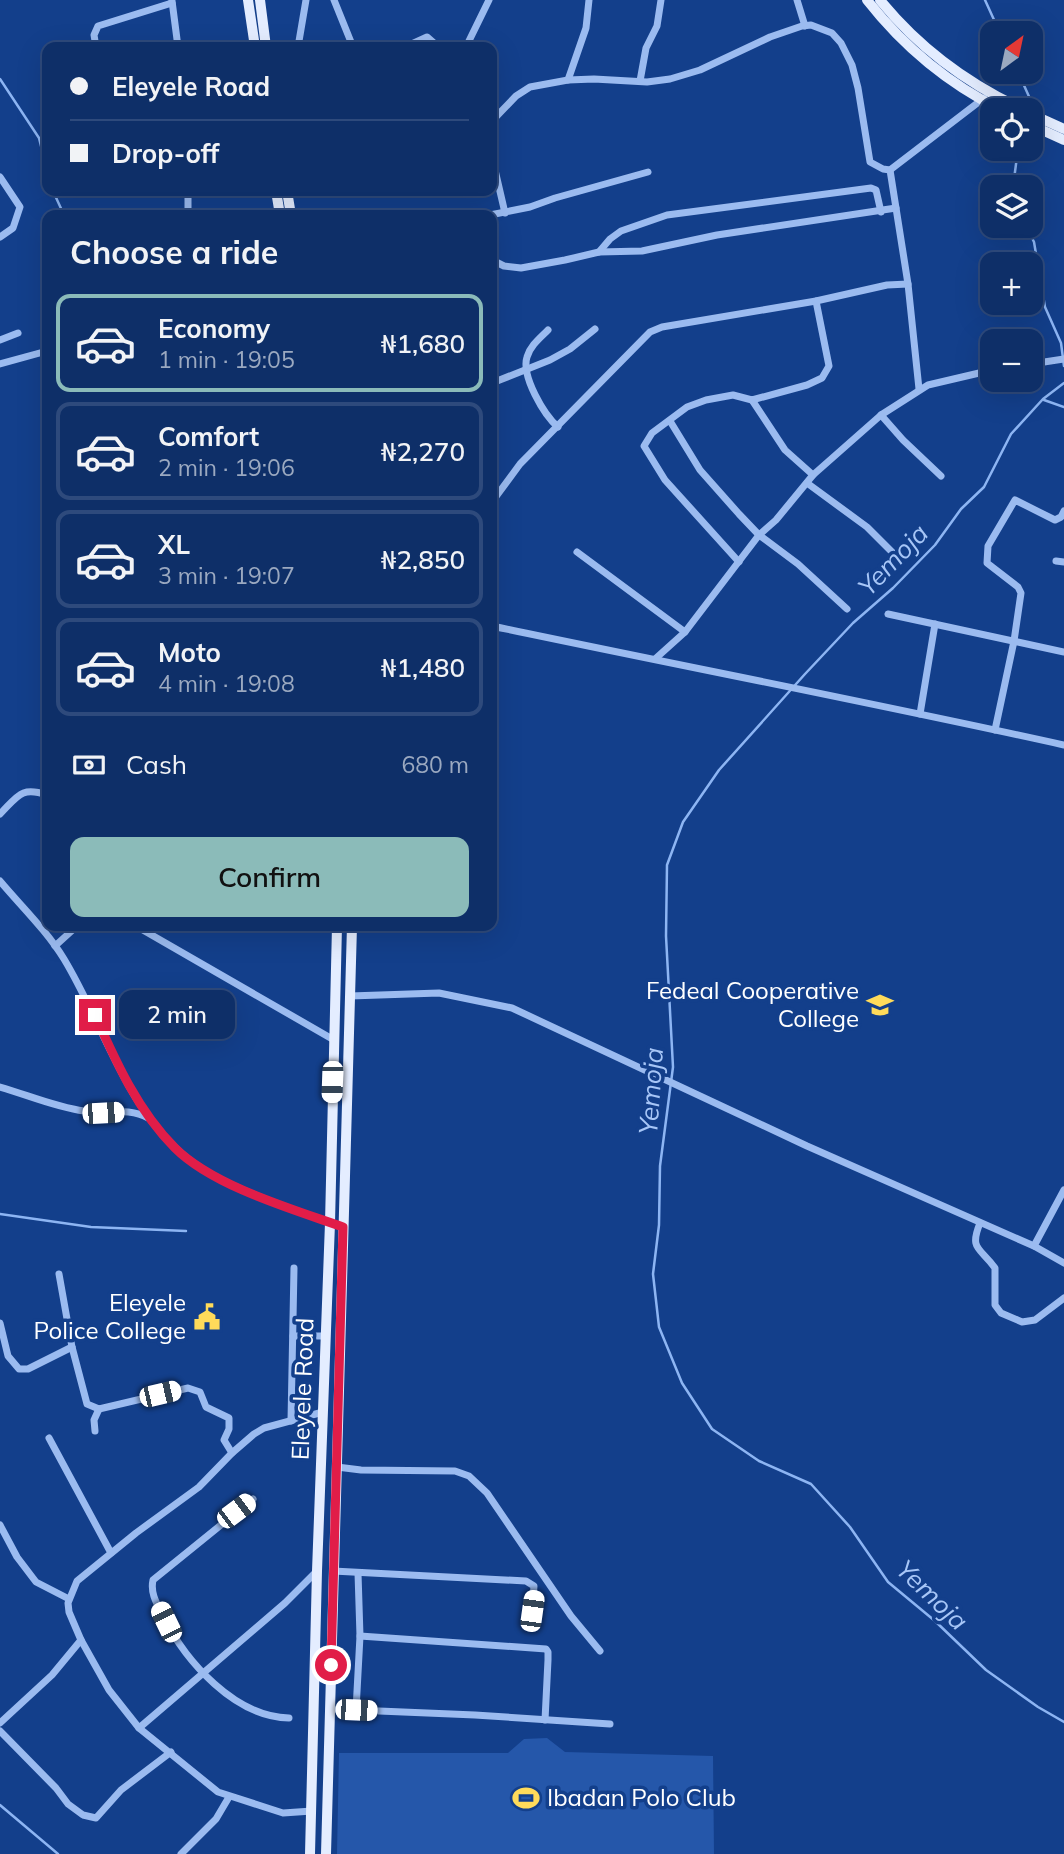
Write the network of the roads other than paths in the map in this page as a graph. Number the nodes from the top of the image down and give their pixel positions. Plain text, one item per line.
1 (248, 0) edge
2 (260, 0) edge
3 (306, 0) edge
4 (334, 0) edge
5 (489, 0) edge
6 (589, 0) edge
7 (661, 0) edge
8 (797, 0) edge
9 (867, 0) edge
10 (880, 0) edge
11 (172, 1) edge
12 (804, 26) junction
13 (95, 42) edge
14 (177, 42) edge
15 (254, 42) edge
16 (265, 42) edge
17 (298, 42) edge
18 (351, 42) edge
19 (416, 42) edge
20 (433, 42) edge
21 (468, 42) edge
22 (568, 80) junction
23 (640, 81) junction
24 (986, 97) junction
25 (989, 98) edge
26 (497, 116) edge
27 (1043, 120) edge
28 (1043, 130) edge
29 (1064, 130) edge
30 (1064, 140) edge
31 (890, 170) junction
32 (648, 172) dead end
33 (0, 177) edge
34 (497, 179) edge
35 (896, 208) junction
36 (880, 212) junction
37 (505, 213) junction
38 (497, 214) edge
39 (0, 237) edge
40 (599, 252) junction
41 (497, 262) edge
42 (908, 284) junction
43 (816, 301) junction
44 (548, 330) dead end
45 (595, 330) dead end
46 (18, 333) dead end
47 (0, 340) edge
48 (42, 352) edge
49 (1064, 359) edge
50 (1043, 362) edge
51 (0, 364) edge
52 (526, 368) junction
53 (980, 372) edge
54 (497, 381) edge
55 (919, 389) junction
56 (752, 400) junction
57 (881, 415) junction
58 (670, 421) junction
59 (558, 427) junction
60 (813, 475) junction
61 (941, 476) dead end
62 (807, 483) junction
63 (497, 495) edge
64 (1064, 511) edge
65 (759, 535) junction
66 (578, 552) dead end
67 (899, 559) dead end
68 (739, 562) junction
69 (847, 609) dead end
70 (888, 614) dead end
71 (935, 624) junction
72 (497, 627) edge
73 (685, 632) junction
74 (1014, 641) junction
75 (1064, 652) edge
76 (655, 659) junction
77 (920, 714) junction
78 (995, 730) junction
79 (1064, 745) edge
80 (42, 793) edge
81 (0, 814) edge
82 (0, 881) edge
83 (42, 931) edge
84 (42, 931) edge
85 (68, 931) edge
86 (145, 931) edge
87 (337, 931) edge
88 (352, 931) edge
89 (55, 946) junction
90 (350, 996) junction
91 (334, 1040) junction
92 (0, 1087) edge
93 (152, 1120) junction
94 (1064, 1190) edge
95 (330, 1223) junction
96 (980, 1223) junction
97 (343, 1227) junction
98 (1034, 1246) junction
99 (1064, 1263) edge
100 (294, 1268) dead end
101 (59, 1275) dead end
102 (1064, 1298) edge
103 (0, 1323) edge
104 (293, 1336) junction
105 (325, 1336) junction
106 (72, 1347) junction
107 (99, 1409) junction
108 (323, 1412) junction
109 (290, 1421) junction
110 (95, 1431) dead end
111 (49, 1438) dead end
112 (232, 1453) junction
113 (337, 1467) junction
114 (253, 1499) dead end
115 (0, 1525) edge
116 (111, 1553) junction
117 (317, 1571) junction
118 (332, 1571) junction
119 (358, 1573) junction
120 (69, 1600) junction
121 (532, 1611) dead end
122 (360, 1636) junction
123 (81, 1640) junction
124 (600, 1651) dead end
125 (202, 1674) junction
126 (331, 1709) junction
127 (356, 1710) junction
128 (289, 1718) dead end
129 (545, 1720) junction
130 (0, 1724) edge
131 (610, 1724) dead end
132 (139, 1728) junction
133 (0, 1731) edge
134 (171, 1752) junction
135 (229, 1797) junction
136 (312, 1811) junction
137 (181, 1854) edge
138 (310, 1854) edge
139 (326, 1854) edge

1 - 15 main road
2 - 16 main road
3 - 17 street
4 - 18 street
5 - 21 street
6 - 22 street
7 - 23 street
8 - 12 street
9 - 24 main road
10 - 24 main road
11 - 13 street
11 - 14 street
12 - 23 street
12 - 31 street
19 - 20 street
22 - 23 street
22 - 26 street
24 - 25 main road
24 - 31 street
27 - 29 main road
28 - 30 main road
31 - 35 street
32 - 37 street
33 - 39 street
34 - 37 street
35 - 36 street
35 - 42 street
36 - 40 street
36 - 40 street
37 - 38 street
40 - 41 street
42 - 43 street
42 - 55 street
43 - 56 street
43 - 59 street
44 - 52 street
45 - 52 street
46 - 47 street
48 - 51 street
49 - 50 street
52 - 54 street
52 - 59 street
53 - 55 street
55 - 57 street
56 - 58 street
56 - 60 street
57 - 60 street
57 - 61 street
58 - 65 street
58 - 68 street
59 - 63 street
60 - 62 street
62 - 65 street
62 - 67 street
64 - 74 street
65 - 68 street
65 - 69 street
66 - 73 street
68 - 73 street
70 - 71 street
71 - 74 street
71 - 77 street
72 - 76 street
73 - 76 street
74 - 75 street
74 - 78 street
76 - 77 street
77 - 78 street
78 - 79 street
80 - 81 street
82 - 84 street
83 - 89 street
85 - 89 street
86 - 91 street
87 - 91 main road, Eleyele Road
88 - 90 main road, Eleyele Road
89 - 93 street
90 - 96 street
90 - 97 main road, Eleyele Road
91 - 95 main road, Eleyele Road
92 - 93 street
93 - 95 street
94 - 98 street
95 - 97 street
95 - 105 main road, Eleyele Road
96 - 98 street
96 - 102 street
97 - 113 main road, Eleyele Road
98 - 99 street
100 - 104 street
101 - 106 street
103 - 106 street
104 - 105 street
104 - 109 street
105 - 108 main road, Eleyele Road
106 - 107 street
107 - 110 street
107 - 112 street
108 - 109 street
108 - 117 main road, Eleyele Road
109 - 112 street
111 - 116 street
112 - 116 street
113 - 118 main road, Eleyele Road
113 - 124 street
114 - 125 street
115 - 120 street
116 - 120 street
117 - 125 street
117 - 136 main road, Eleyele Road
118 - 119 street
118 - 126 main road, Eleyele Road
119 - 121 street
119 - 122 street
120 - 123 street
122 - 127 street
122 - 129 street
123 - 130 street
123 - 132 street
125 - 128 street
125 - 132 street
126 - 127 street
126 - 139 main road, Eleyele Road
127 - 129 street
129 - 131 street
132 - 134 street
133 - 134 street
134 - 135 street
135 - 136 street
135 - 137 street
136 - 138 main road, Eleyele Road

